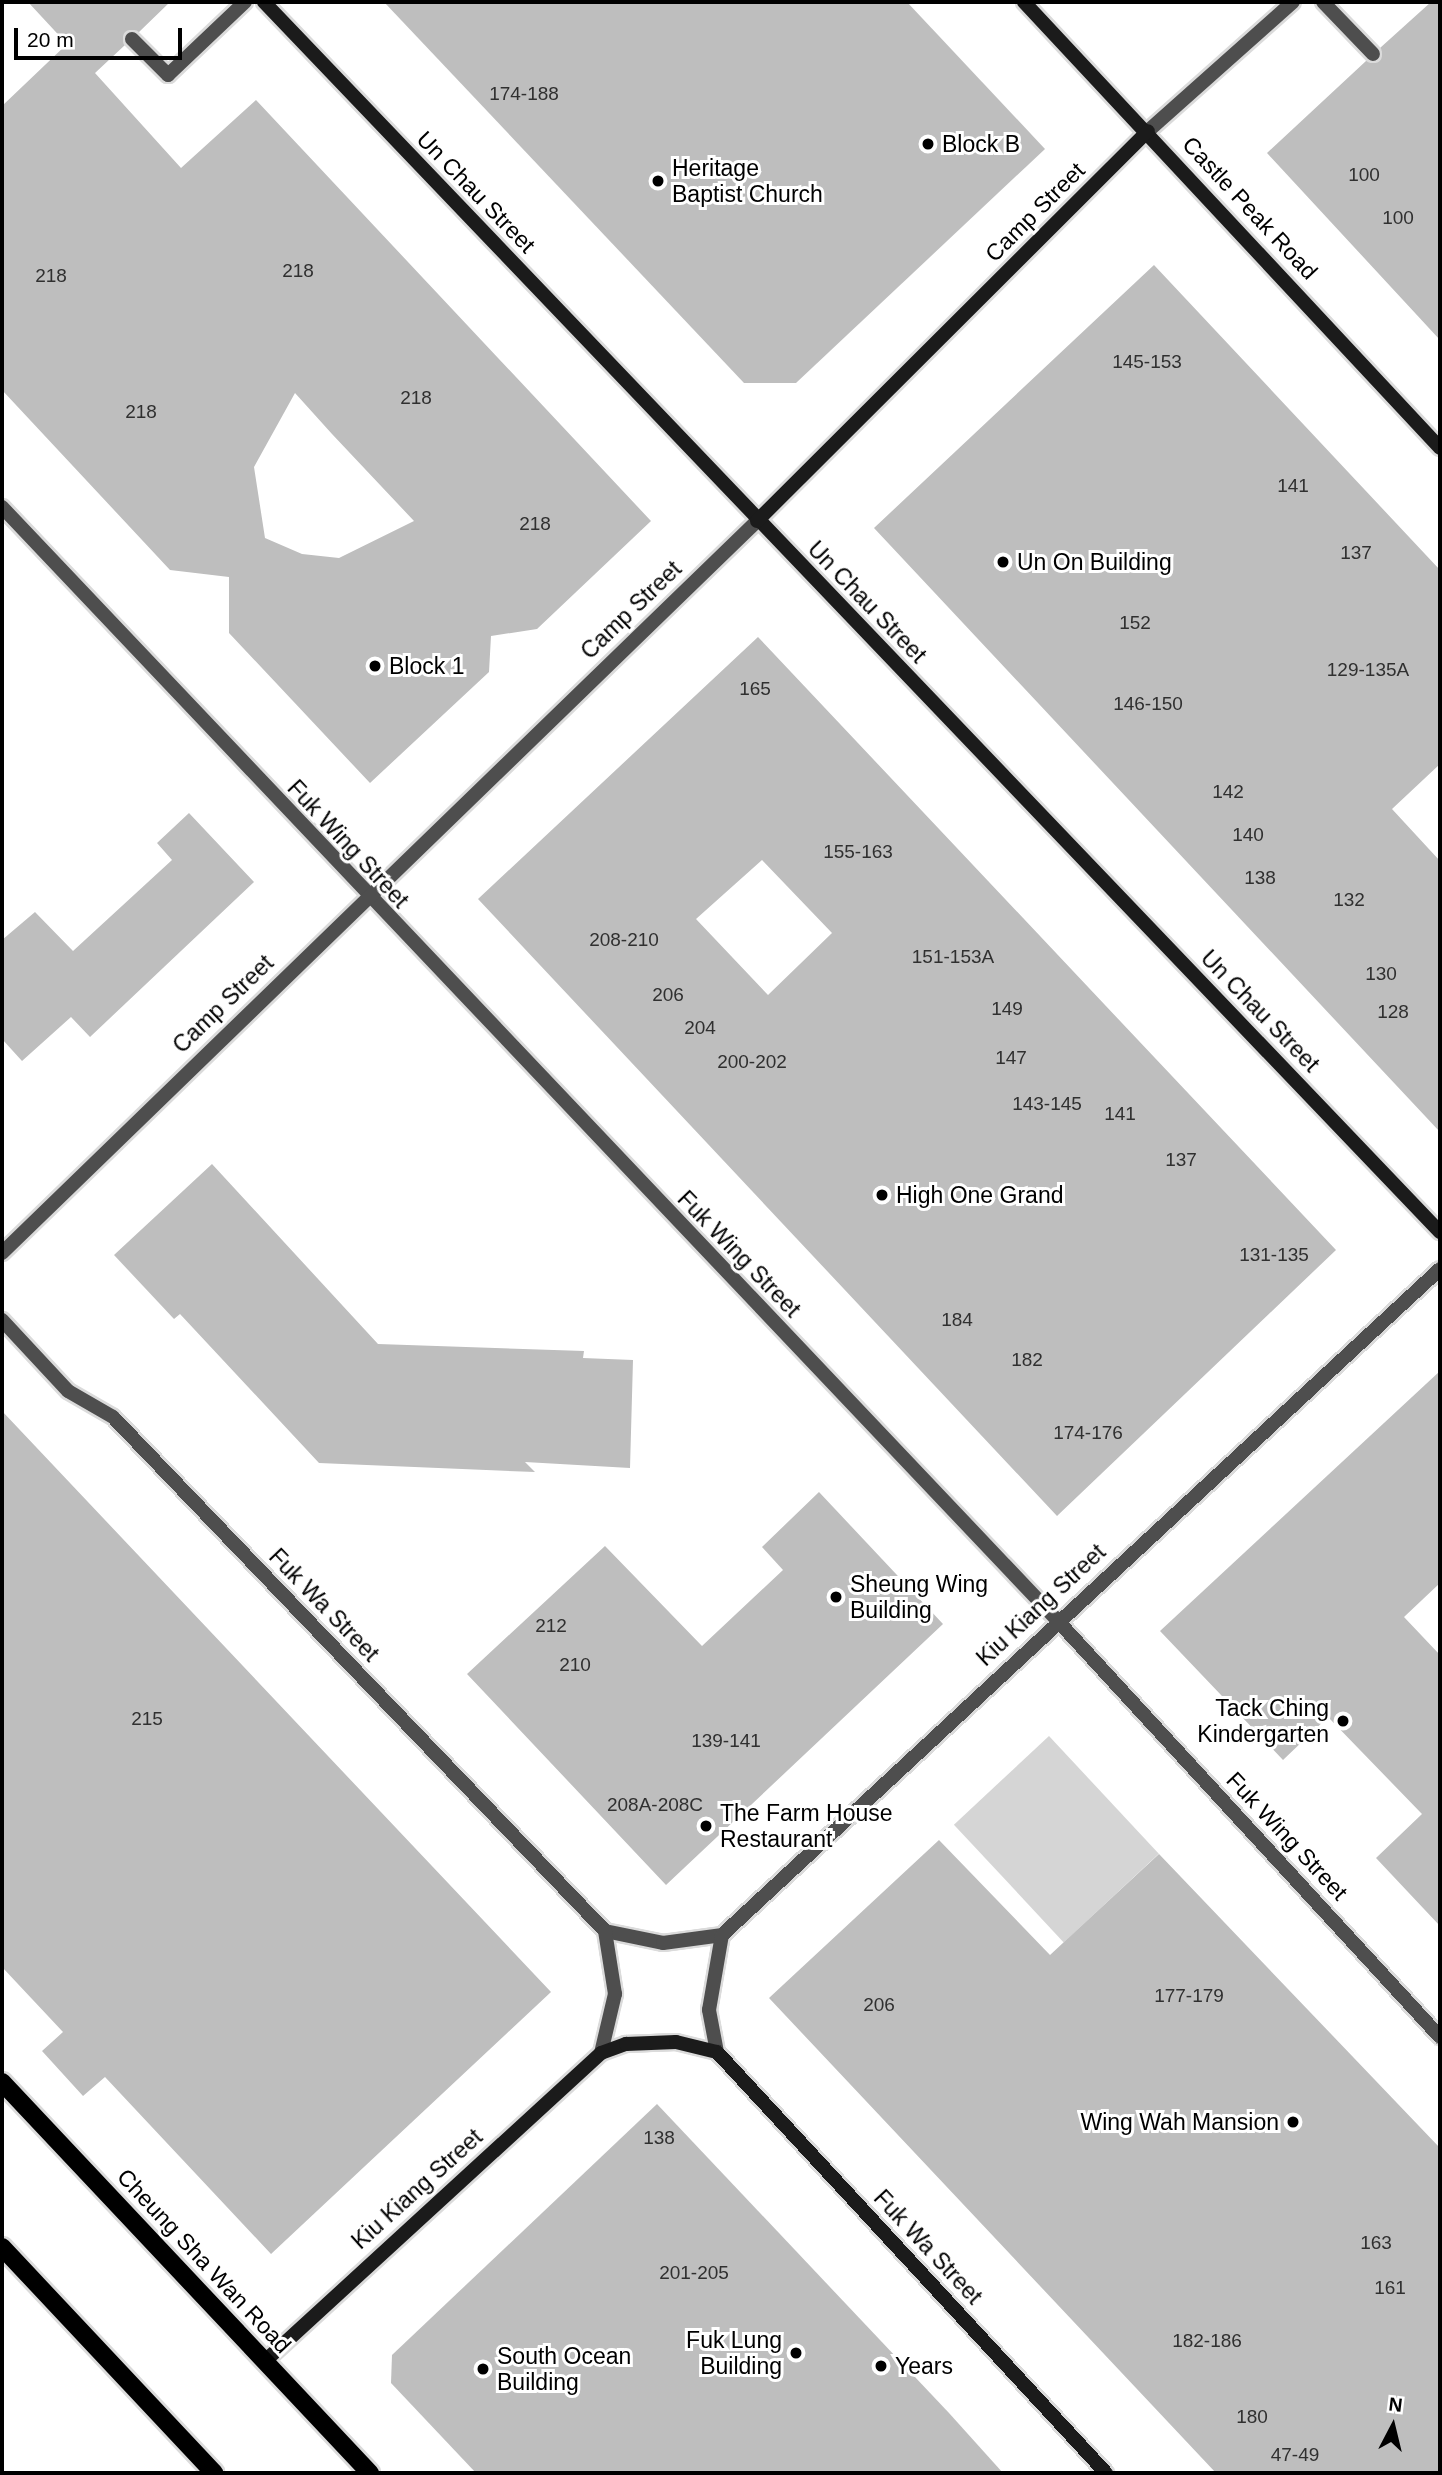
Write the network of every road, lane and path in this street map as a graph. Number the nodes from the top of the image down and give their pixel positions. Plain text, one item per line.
1 (245, 2) edge
2 (264, 2) edge
3 (1024, 2) edge
4 (1293, 2) edge
5 (1323, 2) edge
6 (132, 38) dead end
7 (1373, 54) dead end
8 (1148, 131) junction
9 (1440, 448) edge
10 (2, 506) edge
11 (757, 521) junction
12 (366, 897) junction
13 (1440, 1232) edge
14 (2, 1253) edge
15 (1440, 1269) edge
16 (2, 1320) edge
17 (1057, 1620) junction
18 (605, 1931) junction
19 (722, 1935) junction
20 (1440, 2037) edge
21 (717, 2052) junction
22 (601, 2053) junction
23 (2, 2082) edge
24 (2, 2246) edge
25 (265, 2361) junction
26 (214, 2473) edge
27 (370, 2473) edge
28 (1106, 2473) edge

1 - 6 street
2 - 11 main road, Un Chau Street
3 - 8 main road, Castle Peak Road
4 - 8 street, Camp Street
5 - 7 street
8 - 9 main road, Castle Peak Road
8 - 11 main road, Camp Street
10 - 12 street, Fuk Wing Street
11 - 12 street, Camp Street
11 - 13 main road, Un Chau Street
12 - 14 street, Camp Street
12 - 17 street, Fuk Wing Street
15 - 17 street, Kiu Kiang Street
16 - 18 street, Fuk Wa Street
17 - 19 street, Kiu Kiang Street
17 - 20 street, Fuk Wing Street
18 - 19 street
18 - 22 street
19 - 21 street
21 - 22 main road
21 - 28 main road, Fuk Wa Street
22 - 25 main road, Kiu Kiang Street
23 - 25 main road, Cheung Sha Wan Road
24 - 26 main road
25 - 27 main road, Cheung Sha Wan Road

